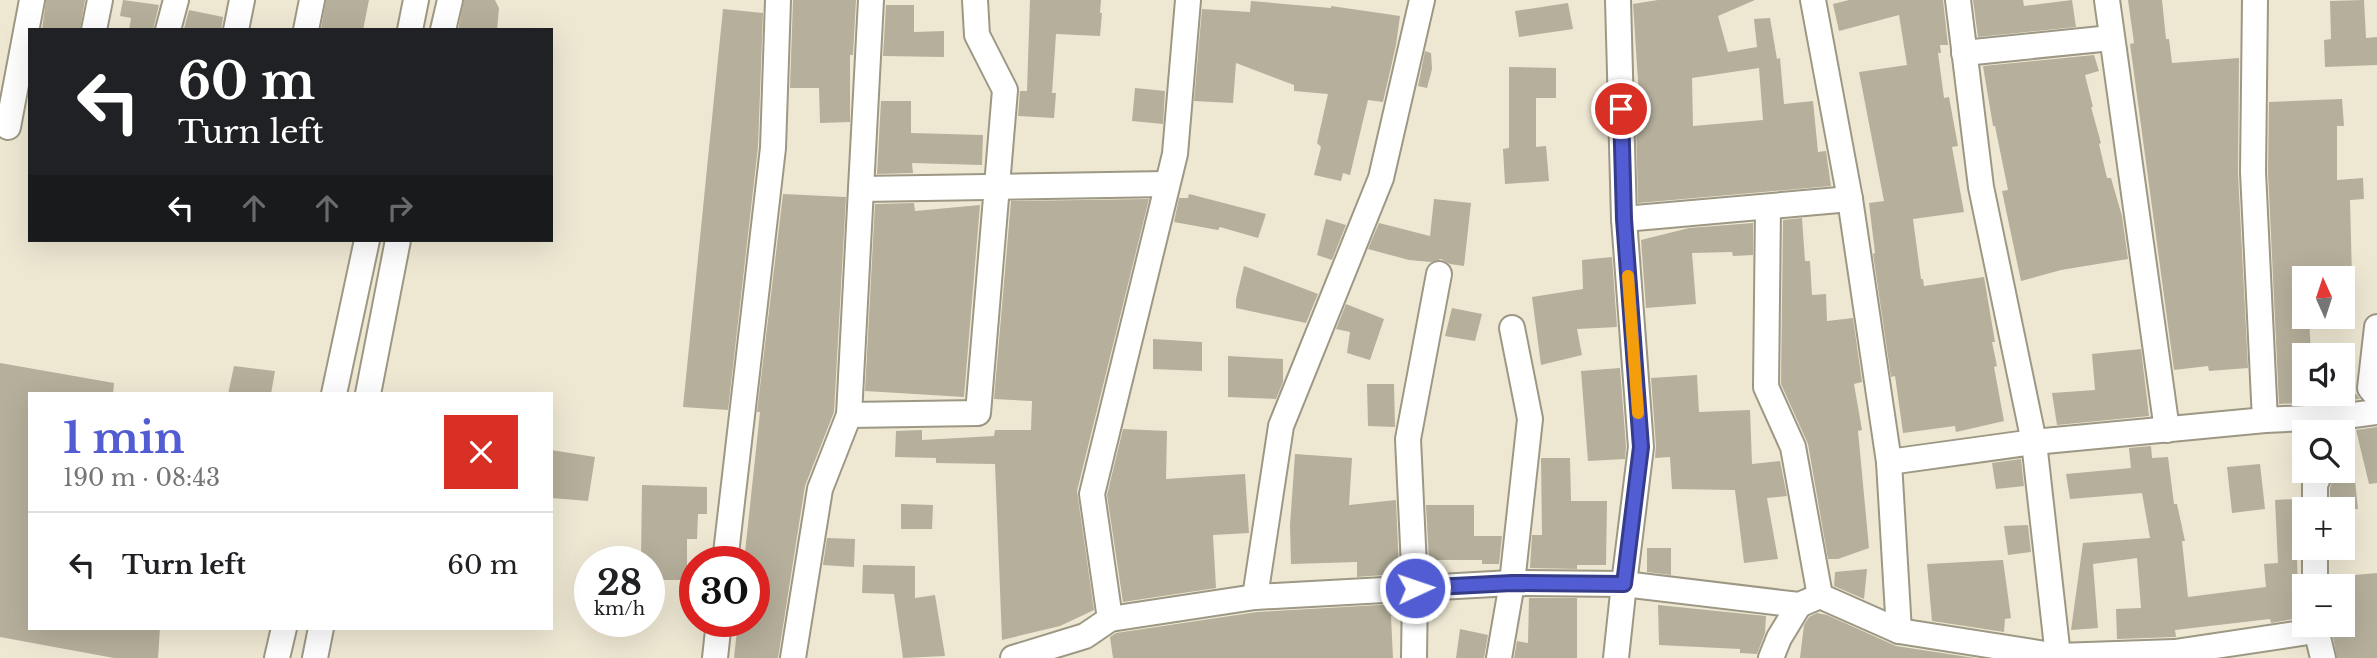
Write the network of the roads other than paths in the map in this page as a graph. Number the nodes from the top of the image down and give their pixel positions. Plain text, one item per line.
1 (32, 0) edge
2 (100, 0) edge
3 (176, 0) edge
4 (242, 0) edge
5 (312, 0) edge
6 (416, 0) edge
7 (450, 0) edge
8 (778, 0) edge
9 (871, 0) edge
10 (975, 0) edge
11 (1188, 0) edge
12 (1422, 0) edge
13 (1618, 0) edge
14 (1813, 0) edge
15 (1958, 0) edge
16 (2107, 0) edge
17 (2255, 0) edge
18 (94, 28) edge
19 (169, 28) edge
20 (236, 28) edge
21 (306, 28) edge
22 (410, 28) edge
23 (443, 28) edge
24 (2111, 38) junction
25 (1964, 53) junction
26 (12, 127) edge
27 (1167, 184) junction
28 (997, 186) junction
29 (861, 189) junction
30 (1850, 199) junction
31 (1768, 208) junction
32 (1624, 219) junction
33 (368, 242) edge
34 (398, 242) edge
35 (1438, 274) dead end
36 (2377, 327) edge
37 (1512, 328) dead end
38 (335, 392) edge
39 (368, 392) edge
40 (2377, 396) edge
41 (2377, 412) edge
42 (849, 415) junction
43 (2265, 420) junction
44 (2354, 420) edge
45 (2292, 421) edge
46 (2167, 430) junction
47 (2034, 442) junction
48 (1889, 462) junction
49 (728, 546) edge
50 (1512, 583) junction
51 (1624, 584) junction
52 (1415, 588) junction
53 (1255, 597) junction
54 (1809, 600) junction
55 (1110, 619) junction
56 (284, 630) edge
57 (321, 630) edge
58 (1899, 631) junction
59 (2292, 632) edge
60 (717, 637) edge
61 (2317, 637) edge
62 (1085, 647) edge
63 (2071, 656) edge
64 (277, 658) edge
65 (315, 658) edge
66 (715, 658) edge
67 (793, 658) edge
68 (1013, 658) edge
69 (1414, 658) edge
70 (1499, 658) edge
71 (1616, 658) edge
72 (1771, 658) edge
73 (2323, 658) edge

1 - 26 street
2 - 18 street
3 - 19 street
4 - 20 street
5 - 21 street
6 - 22 street
7 - 23 street
8 - 49 street
9 - 29 street
10 - 28 street
11 - 27 street
12 - 53 street
13 - 32 street
14 - 30 street
15 - 25 street
16 - 24 street
17 - 43 street
24 - 25 street
24 - 46 street
25 - 47 street
27 - 28 street
27 - 55 street
28 - 29 street
28 - 42 street
29 - 42 street
30 - 31 street
30 - 48 street
31 - 32 street
31 - 54 street
32 - 51 street
33 - 38 street
34 - 39 street
35 - 52 street
36 - 40 street
37 - 50 street
41 - 44 street
42 - 67 street
43 - 45 street
43 - 46 street
46 - 47 street
47 - 48 street
47 - 63 street
48 - 58 street
50 - 51 street
50 - 52 street
50 - 70 street
51 - 54 street
51 - 71 street
52 - 53 street
52 - 69 street
53 - 55 street
54 - 58 street
54 - 72 street
55 - 62 street
56 - 64 street
57 - 65 street
58 - 63 street
59 - 63 street
60 - 66 street
61 - 73 street
62 - 68 street

